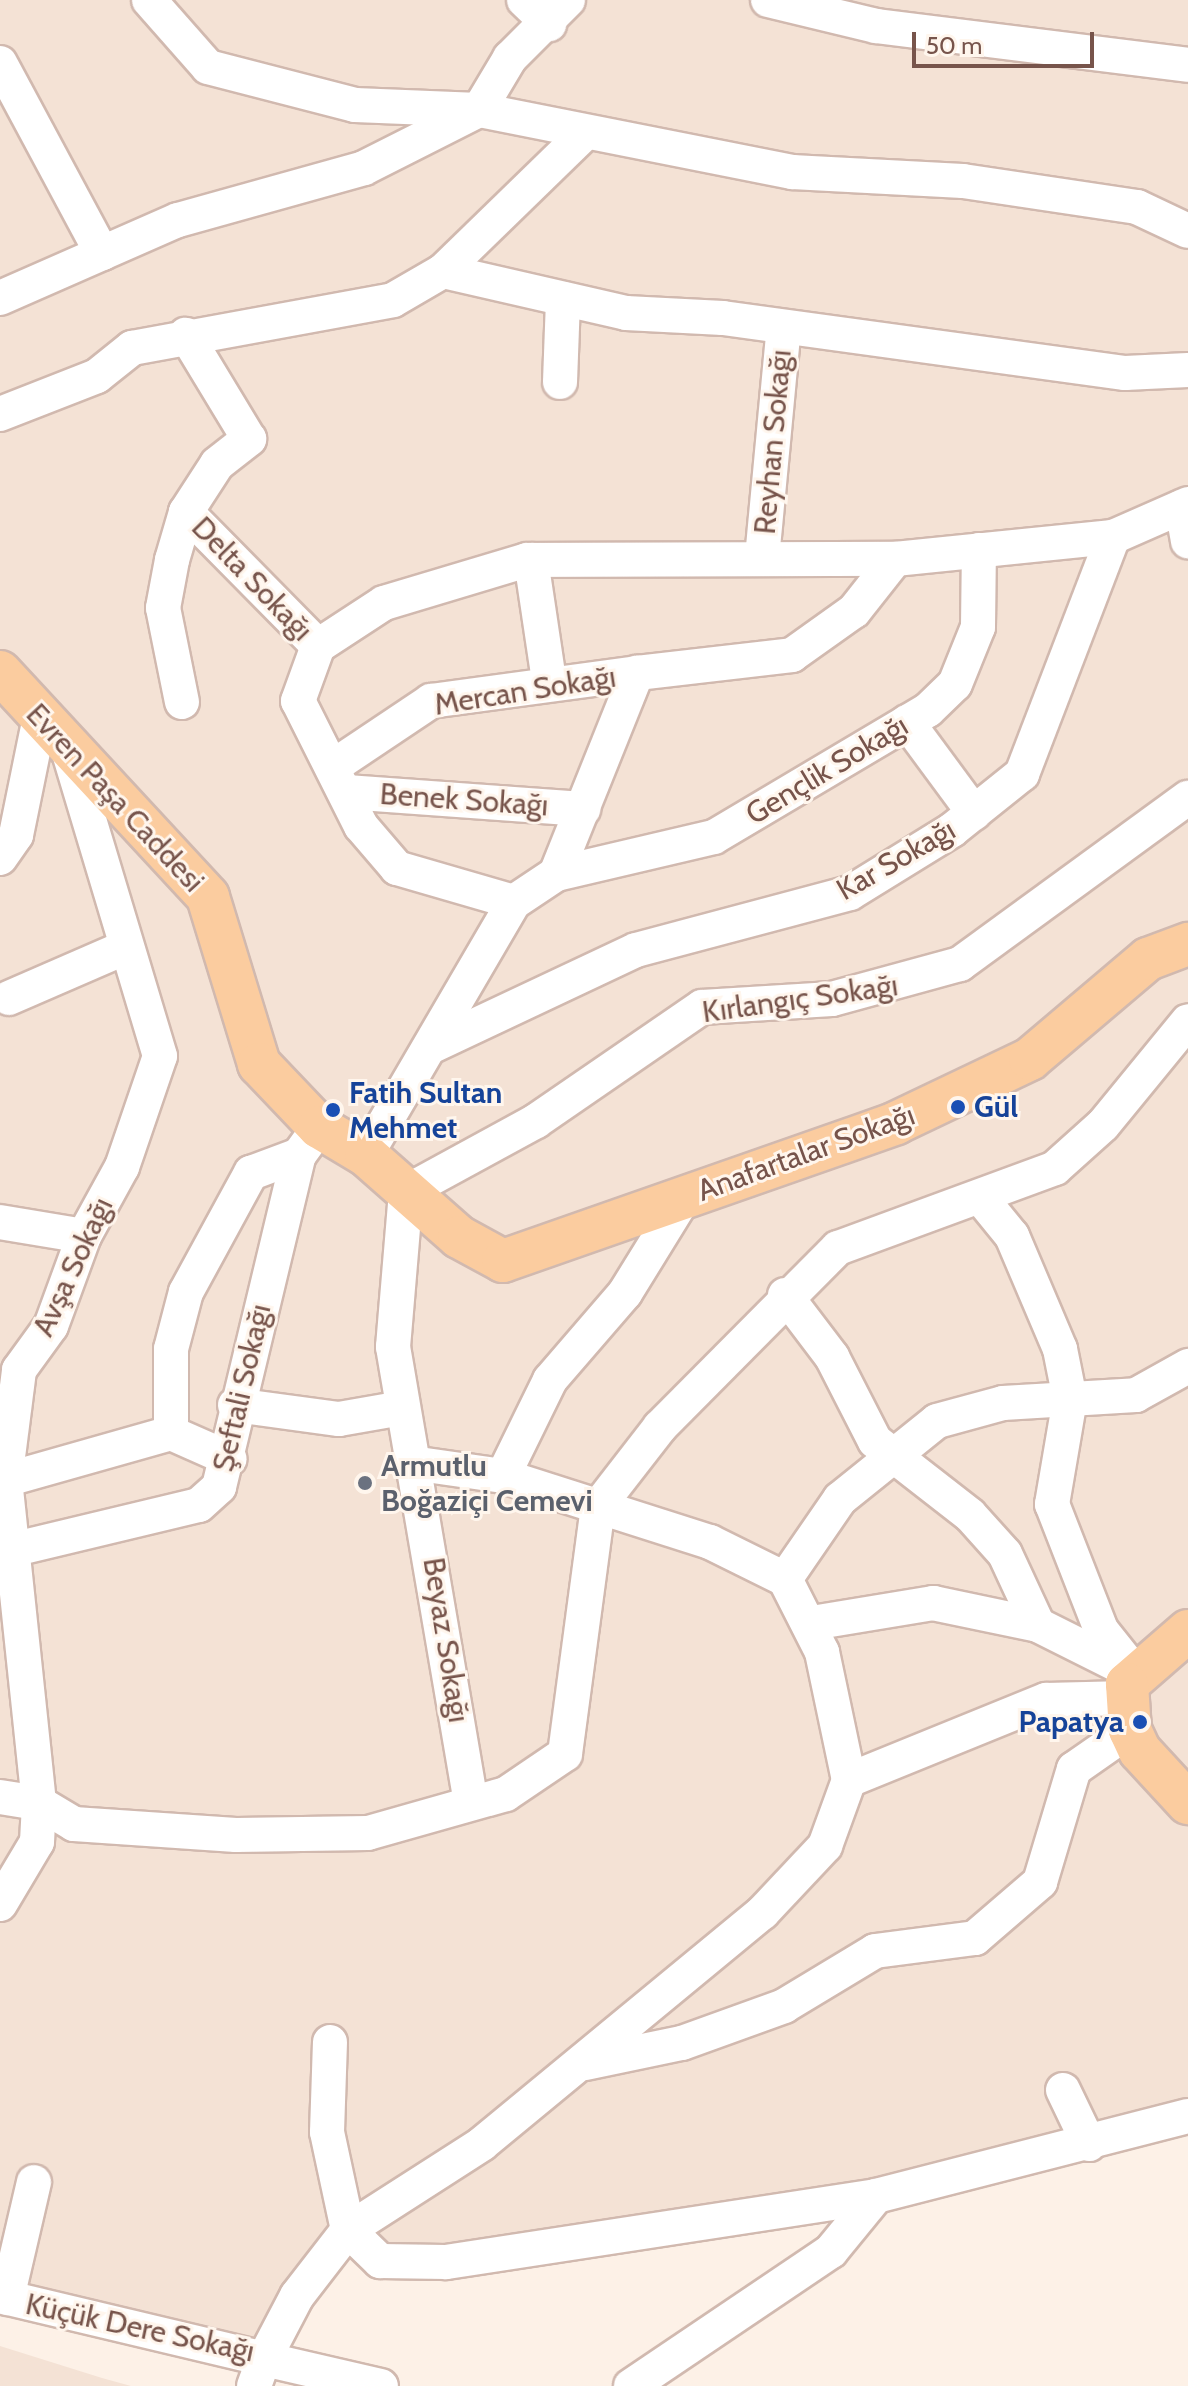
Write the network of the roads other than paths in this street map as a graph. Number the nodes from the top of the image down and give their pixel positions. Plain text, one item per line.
1 (149, 0) edge
2 (524, 0) edge
3 (768, 0) edge
4 (559, 12) edge
5 (0, 63) edge
6 (1188, 65) edge
7 (479, 110) junction
8 (585, 133) junction
9 (1185, 228) edge
10 (102, 253) junction
11 (443, 271) junction
12 (0, 298) edge
13 (563, 299) junction
14 (784, 327) junction
15 (186, 335) junction
16 (1188, 370) edge
17 (560, 382) dead end
18 (0, 414) edge
19 (1185, 506) edge
20 (186, 512) junction
21 (1113, 537) junction
22 (1188, 541) edge
23 (979, 550) junction
24 (762, 558) junction
25 (895, 559) junction
26 (531, 560) junction
27 (318, 646) junction
28 (0, 672) edge
29 (637, 673) junction
30 (549, 681) junction
31 (182, 702) dead end
32 (907, 722) junction
33 (53, 734) junction
34 (340, 779) junction
35 (1188, 798) edge
36 (583, 809) junction
37 (11, 810) edge
38 (974, 813) junction
39 (0, 858) edge
40 (556, 874) junction
41 (514, 902) junction
42 (1188, 944) edge
43 (124, 948) junction
44 (9, 998) dead end
45 (1188, 1021) edge
46 (432, 1046) junction
47 (309, 1141) junction
48 (366, 1155) junction
49 (406, 1192) junction
50 (981, 1198) junction
51 (683, 1199) junction
52 (0, 1222) edge
53 (84, 1236) junction
54 (785, 1295) junction
55 (1188, 1366) edge
56 (10, 1376) edge
57 (1070, 1399) junction
58 (235, 1405) junction
59 (402, 1408) junction
60 (171, 1433) junction
61 (230, 1459) junction
62 (890, 1459) junction
63 (412, 1463) junction
64 (503, 1476) junction
65 (5, 1480) junction
66 (598, 1507) junction
67 (11, 1550) junction
68 (785, 1579) junction
69 (812, 1623) junction
70 (1038, 1625) junction
71 (1188, 1631) edge
72 (1131, 1700) junction
73 (849, 1780) junction
74 (0, 1797) edge
75 (39, 1803) junction
76 (471, 1803) junction
77 (1188, 1803) edge
78 (0, 1904) edge
79 (330, 2042) dead end
80 (579, 2064) junction
81 (1063, 2090) dead end
82 (1188, 2116) edge
83 (1089, 2144) junction
84 (34, 2182) dead end
85 (876, 2196) junction
86 (348, 2230) junction
87 (3, 2297) edge
88 (259, 2373) edge
89 (381, 2386) edge
90 (631, 2386) edge

1 - 7 street
2 - 4 street
3 - 6 street
4 - 7 street
5 - 10 street
7 - 8 street
7 - 10 street
8 - 9 street
8 - 11 street
10 - 12 street
11 - 13 street
11 - 15 street
13 - 14 street
13 - 17 street
14 - 16 street
14 - 24 street, Reyhan Sokağı
15 - 18 street
15 - 20 street
19 - 21 street
19 - 22 street
20 - 27 street, Delta Sokağı
20 - 31 street
21 - 23 street
21 - 38 street, Kar Sokağı
23 - 25 street
23 - 32 street, Gençlik Sokağı
24 - 25 street
24 - 26 street
25 - 29 street, Mercan Sokağı
26 - 27 street
26 - 30 street
27 - 34 street
28 - 33 main road, Evren Paşa Caddesi
29 - 30 street, Mercan Sokağı
29 - 36 street
30 - 34 street, Mercan Sokağı
32 - 38 street
32 - 40 street, Gençlik Sokağı
33 - 37 street
33 - 43 street, Avşa Sokağı
33 - 47 main road, Evren Paşa Caddesi
34 - 36 street, Benek Sokağı
34 - 41 street
35 - 49 street, Kırlangıç Sokağı
36 - 40 street
37 - 39 street
38 - 46 street, Kar Sokağı
40 - 41 street
41 - 46 street
42 - 51 main road, Anafartalar Sokağı
43 - 44 street
43 - 53 street, Avşa Sokağı
45 - 50 street
46 - 48 street
47 - 48 main road, Evren Paşa Caddesi
47 - 58 street, Şeftali Sokağı
47 - 60 street
48 - 49 main road, Evren Paşa Caddesi
49 - 51 main road, Anafartalar Sokağı
49 - 59 street, Beyaz Sokağı
50 - 54 street
50 - 57 street
51 - 64 street
52 - 53 street
53 - 56 street, Avşa Sokağı
54 - 62 street
54 - 66 street
55 - 57 street
56 - 65 street, Avşa Sokağı
57 - 62 street
57 - 72 street
58 - 59 street
58 - 61 street, Şeftali Sokağı
59 - 63 street, Beyaz Sokağı
60 - 61 street
60 - 65 street
61 - 67 street, Şeftali Sokağı
62 - 68 street
62 - 70 street
63 - 64 street
63 - 76 street, Beyaz Sokağı
64 - 66 street
65 - 67 street, Avşa Sokağı
66 - 68 street
66 - 76 street
67 - 75 street, Avşa Sokağı
68 - 69 street
69 - 70 street
69 - 73 street
70 - 72 street
71 - 72 main road
72 - 73 street
72 - 77 main road
72 - 80 street
73 - 80 street, Küçük Dere Sokağı
74 - 75 street
75 - 76 street
75 - 78 street, Avşa Sokağı
79 - 86 street
80 - 86 street, Küçük Dere Sokağı
81 - 83 street
82 - 83 street
83 - 85 street
84 - 87 street, Küçük Dere Sokağı
85 - 86 street
85 - 90 street
86 - 88 street, Küçük Dere Sokağı
87 - 88 street, Küçük Dere Sokağı
88 - 89 street

